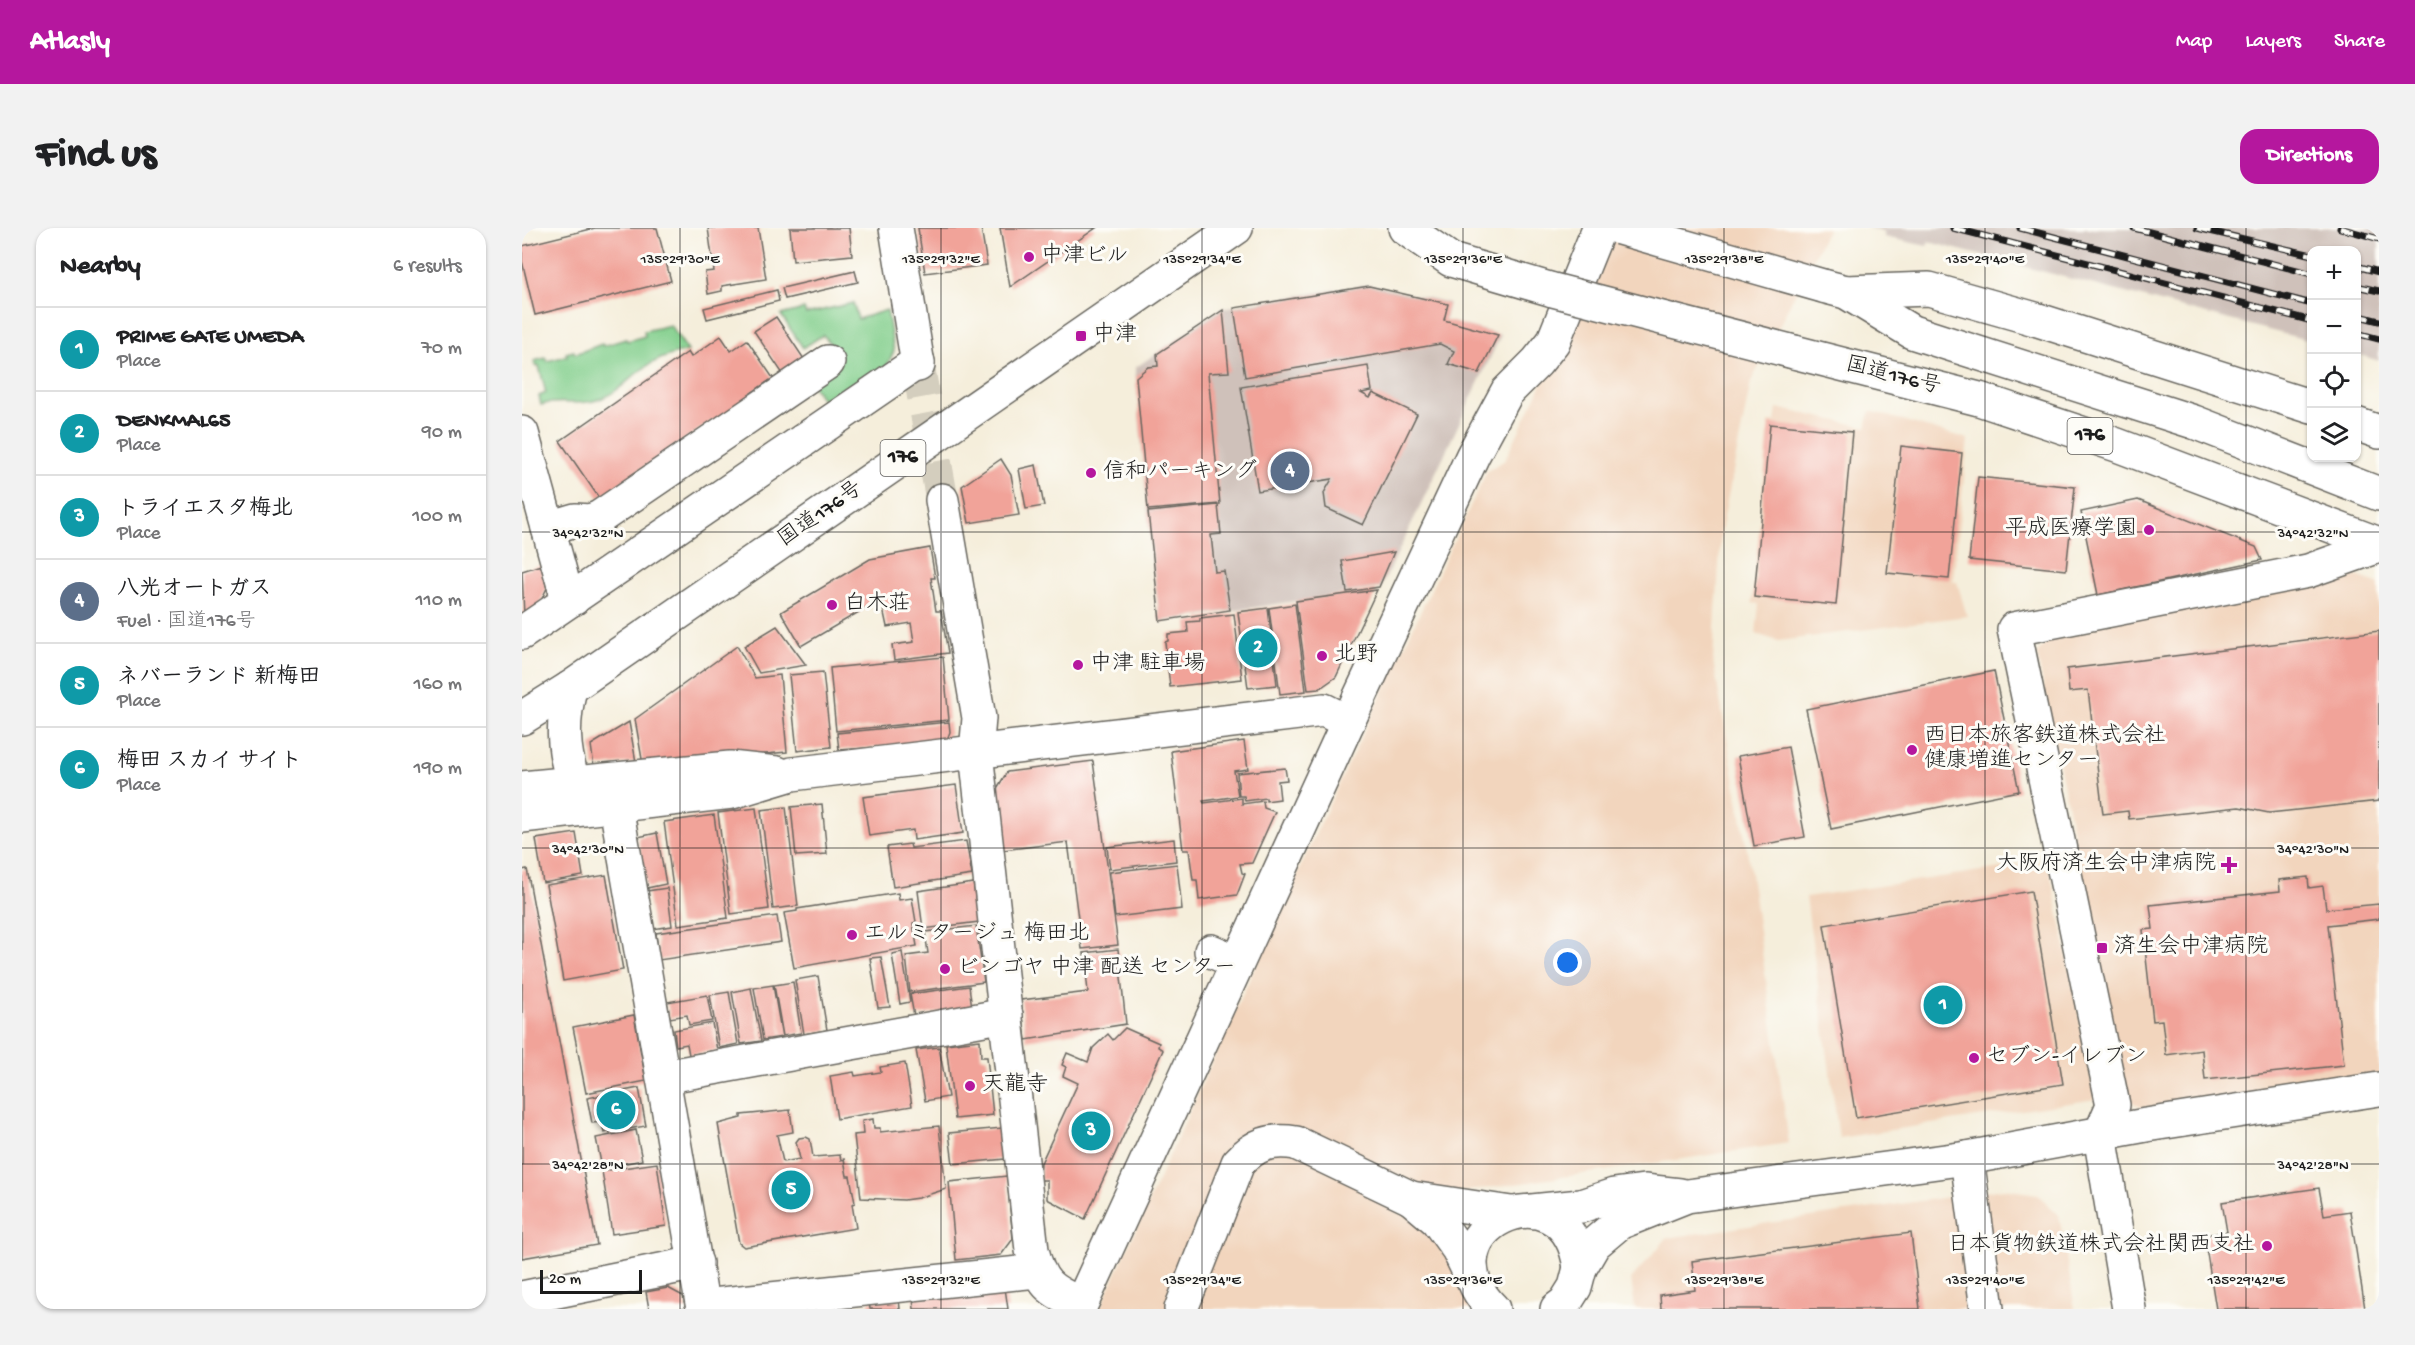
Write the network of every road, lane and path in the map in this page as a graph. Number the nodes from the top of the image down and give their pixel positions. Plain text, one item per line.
1 (896, 228) edge
2 (1236, 228) edge
3 (1405, 228) edge
4 (1599, 228) edge
5 (1619, 228) edge
6 (1834, 289) junction
7 (828, 362) dead end
8 (2307, 405) edge
9 (2361, 426) edge
10 (2379, 432) edge
11 (522, 433) edge
12 (2379, 494) edge
13 (942, 500) tunnel mouth
14 (548, 528) junction
15 (2379, 545) edge
16 (573, 599) junction
17 (522, 633) edge
18 (570, 688) junction
19 (522, 718) edge
20 (1348, 722) junction
21 (976, 753) junction
22 (792, 774) junction
23 (574, 783) junction
24 (522, 788) edge
25 (616, 806) junction
26 (522, 816) edge
27 (1006, 1015) junction
28 (663, 1077) junction
29 (2379, 1089) edge
30 (2100, 1135) junction
31 (1967, 1158) junction
32 (1687, 1196) junction
33 (1412, 1198) junction
34 (1522, 1212) junction
35 (696, 1263) junction
36 (1580, 1269) junction
37 (1037, 1271) junction
38 (522, 1298) edge
39 (1483, 1298) edge
40 (1080, 1307) edge
41 (1562, 1307) edge
42 (703, 1308) edge
43 (1181, 1309) edge
44 (1987, 1309) edge
45 (2129, 1309) edge

1 - 16 main road
2 - 18 main road, 国道176号 / 176
3 - 15 main road, 国道176号 / 176, bridge
4 - 20 main road
5 - 6 main road, 国道176号 / 176, bridge
6 - 8 main road, 176
6 - 12 main road, 国道176号 / 176
7 - 14 main road
9 - 10 main road
11 - 14 main road
13 - 21 main road
14 - 16 main road
15 - 30 main road
16 - 17 main road
18 - 19 main road, 国道176号 / 176
18 - 23 main road
20 - 21 main road
20 - 40 main road
21 - 22 main road
21 - 27 main road
22 - 23 main road
22 - 25 main road
23 - 24 main road
25 - 26 main road
25 - 28 main road
27 - 28 main road
27 - 37 main road
28 - 35 main road
29 - 30 main road
30 - 31 main road
30 - 45 main road
31 - 32 main road
31 - 44 main road
32 - 34 main road
32 - 36 main road
33 - 34 main road
33 - 39 main road
33 - 43 main road
34 - 36 main road
34 - 39 main road
35 - 38 main road
35 - 42 main road
36 - 41 main road
37 - 40 main road
37 - 42 main road

